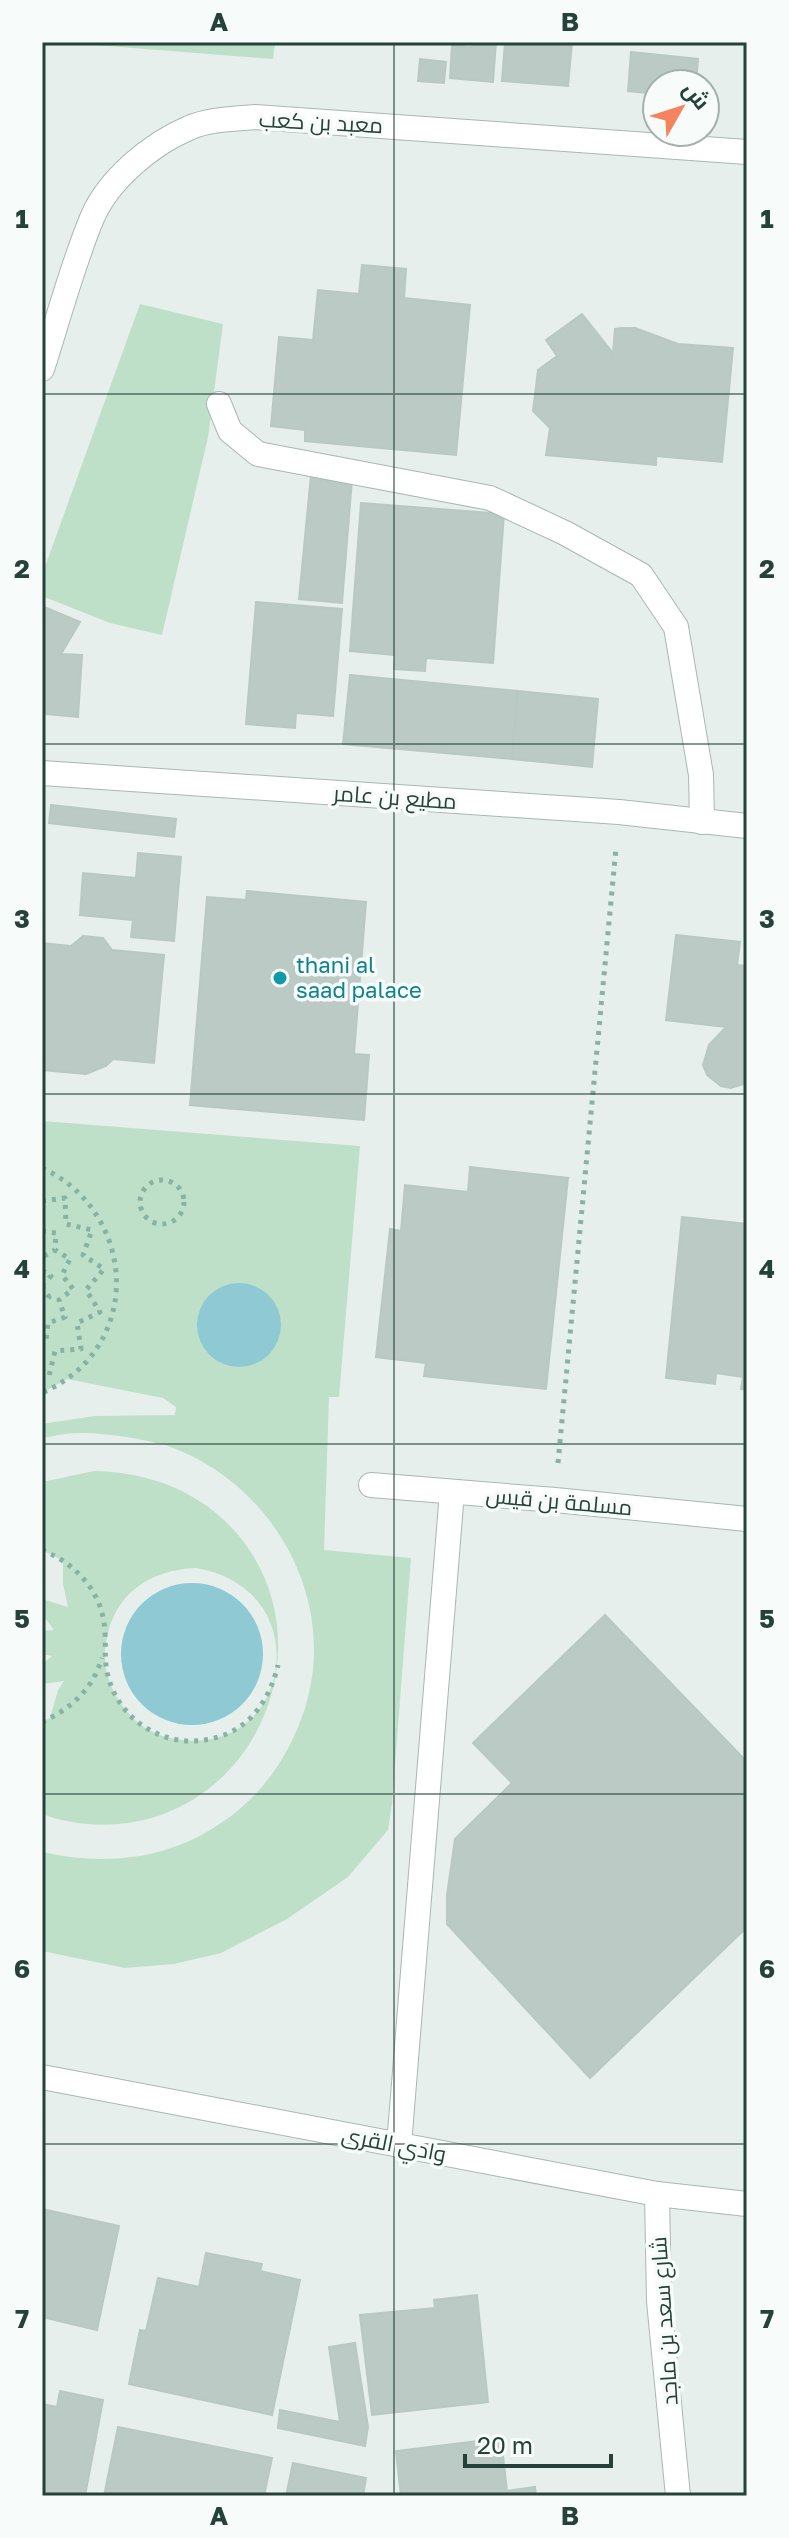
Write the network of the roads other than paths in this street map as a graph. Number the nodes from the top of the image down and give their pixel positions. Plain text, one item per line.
1 (747, 152) edge
2 (42, 369) edge
3 (219, 404) dead end
4 (42, 773) edge
5 (702, 822) junction
6 (747, 826) edge
7 (371, 1485) dead end
8 (452, 1492) junction
9 (747, 1519) edge
10 (42, 2077) edge
11 (399, 2145) junction
12 (657, 2194) junction
13 (747, 2204) edge
14 (678, 2496) edge

1 - 2 street, معبد بن كعب
3 - 5 street
4 - 5 street, مطيع بن عامر
5 - 6 street, مطيع بن عامر
7 - 8 street, مسلمة بن قيس
8 - 9 street, مسلمة بن قيس
8 - 11 street
10 - 11 street, وادي القرى
11 - 12 street, وادي القرى
12 - 13 street, وادي القرى
12 - 14 street, شارع سعد بن ماجد

